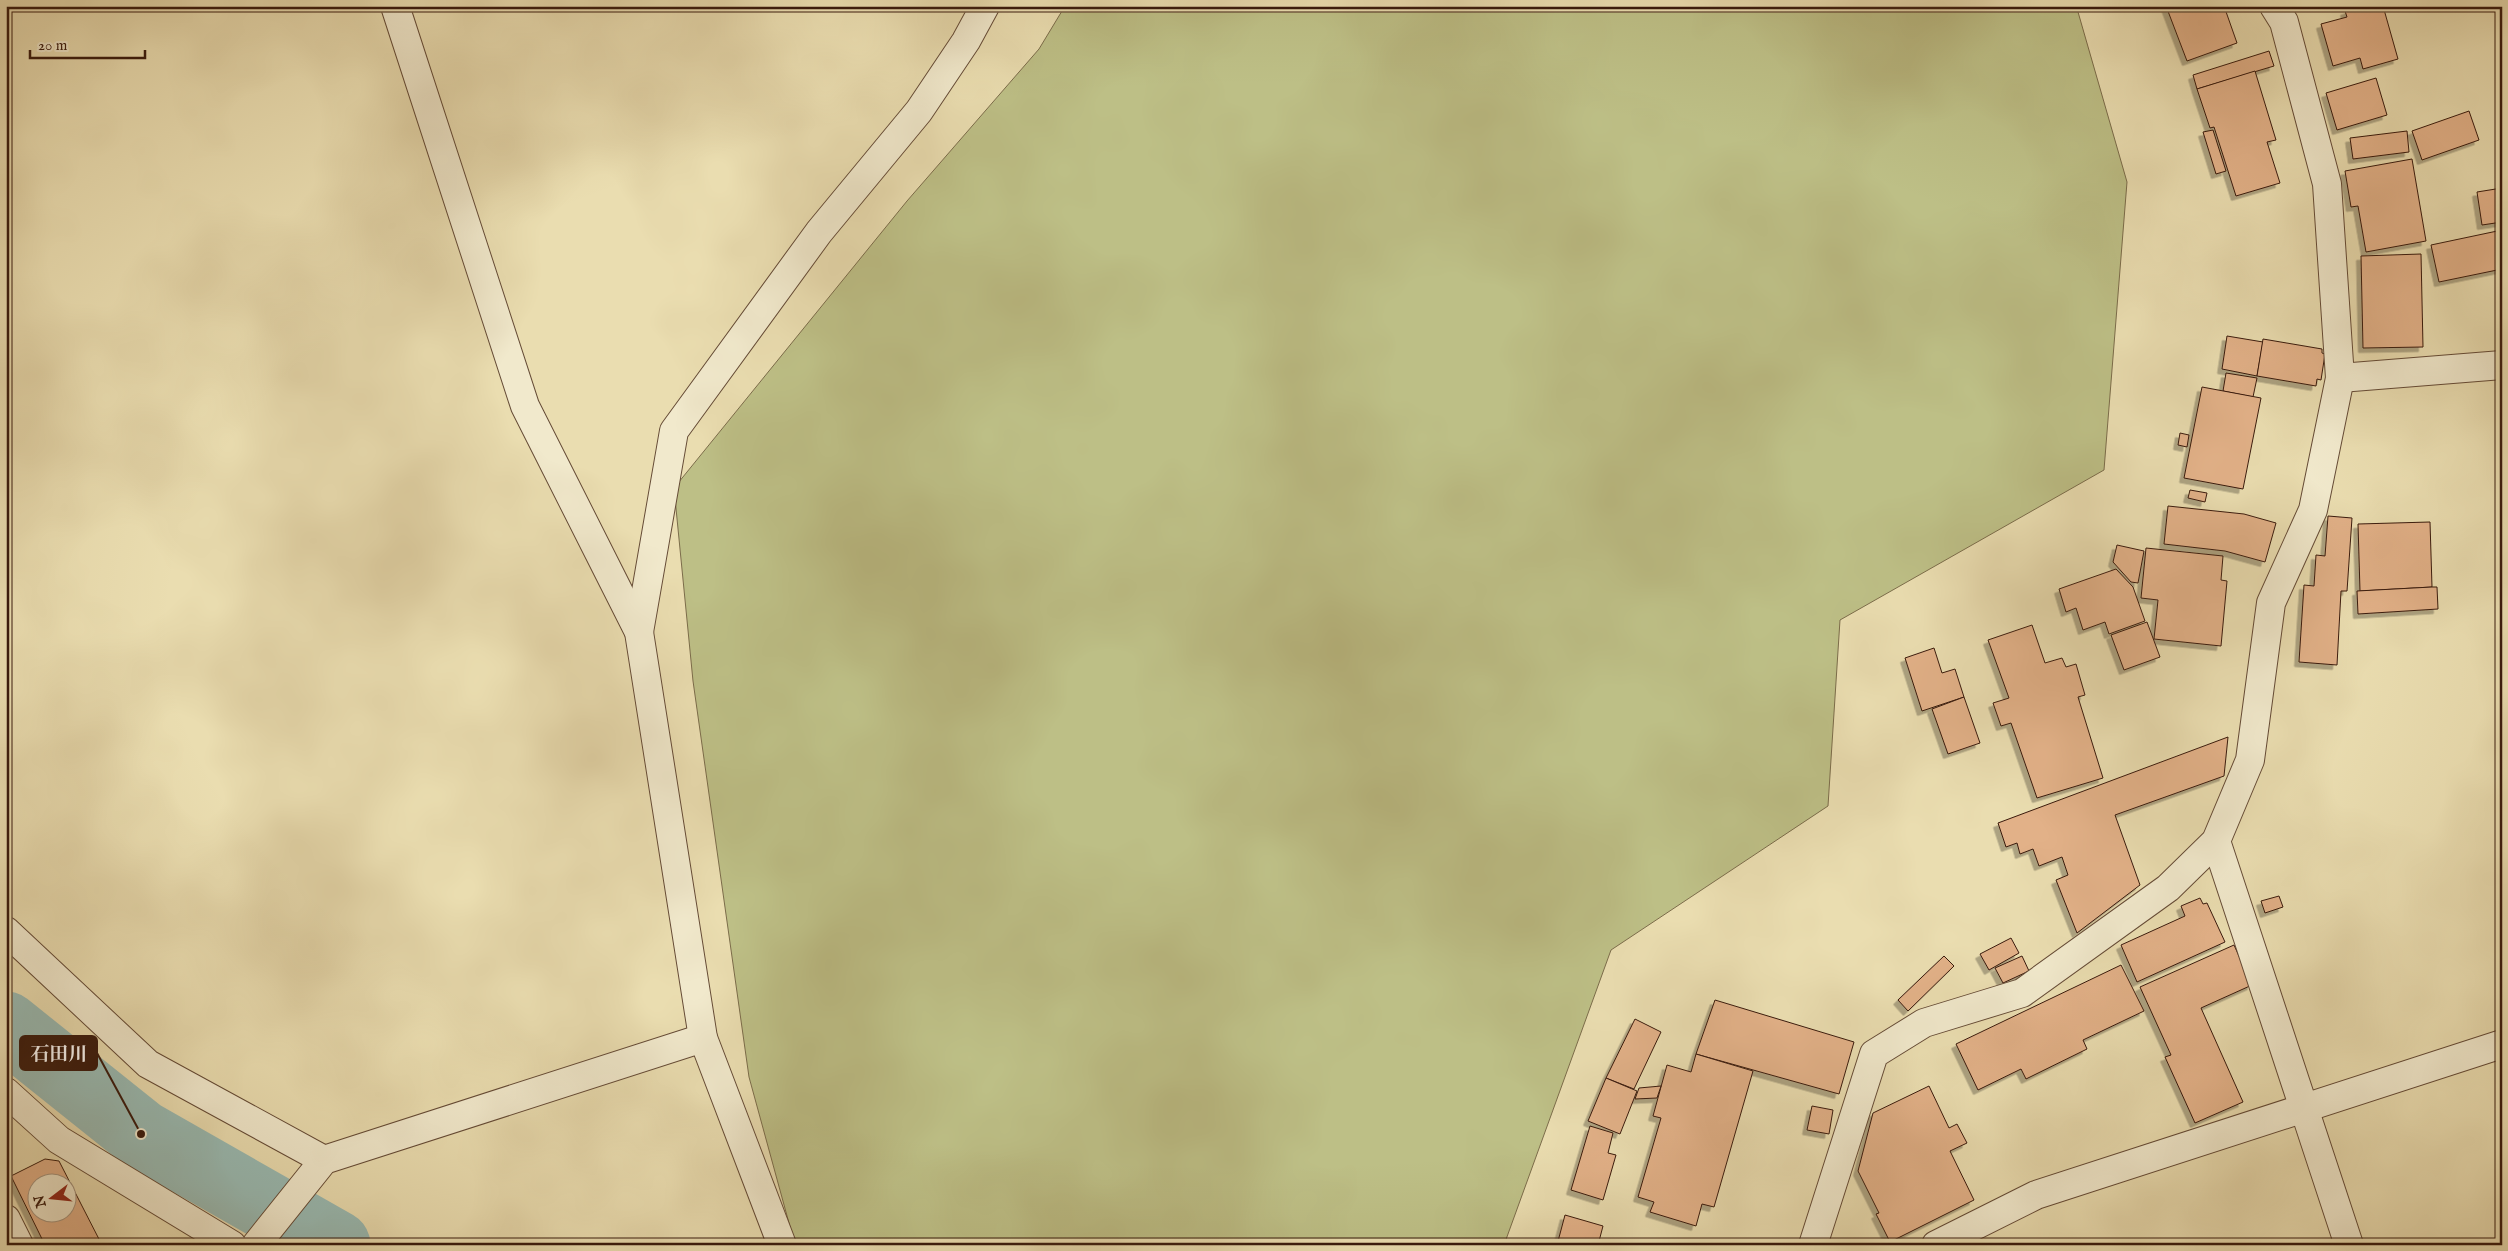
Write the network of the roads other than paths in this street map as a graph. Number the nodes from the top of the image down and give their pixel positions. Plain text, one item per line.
1 (395, 6) edge
2 (985, 6) edge
3 (2274, 6) edge
4 (2502, 365) edge
5 (2340, 378) junction
6 (639, 632) junction
7 (2216, 841) junction
8 (6, 931) edge
9 (703, 1038) junction
10 (2502, 1044) edge
11 (6, 1092) edge
12 (2305, 1107) junction
13 (324, 1160) junction
14 (6, 1219) edge
15 (19, 1245) edge
16 (232, 1245) edge
17 (256, 1245) edge
18 (782, 1245) edge
19 (1813, 1245) edge
20 (1936, 1245) edge
21 (2349, 1245) edge

1 - 6 street
2 - 6 street
3 - 5 street
4 - 5 street
5 - 7 street
6 - 9 street
7 - 12 street
7 - 19 street
8 - 13 street
9 - 13 street
9 - 18 street
10 - 12 street
11 - 16 street
12 - 20 street
12 - 21 street
13 - 17 street
14 - 15 street

